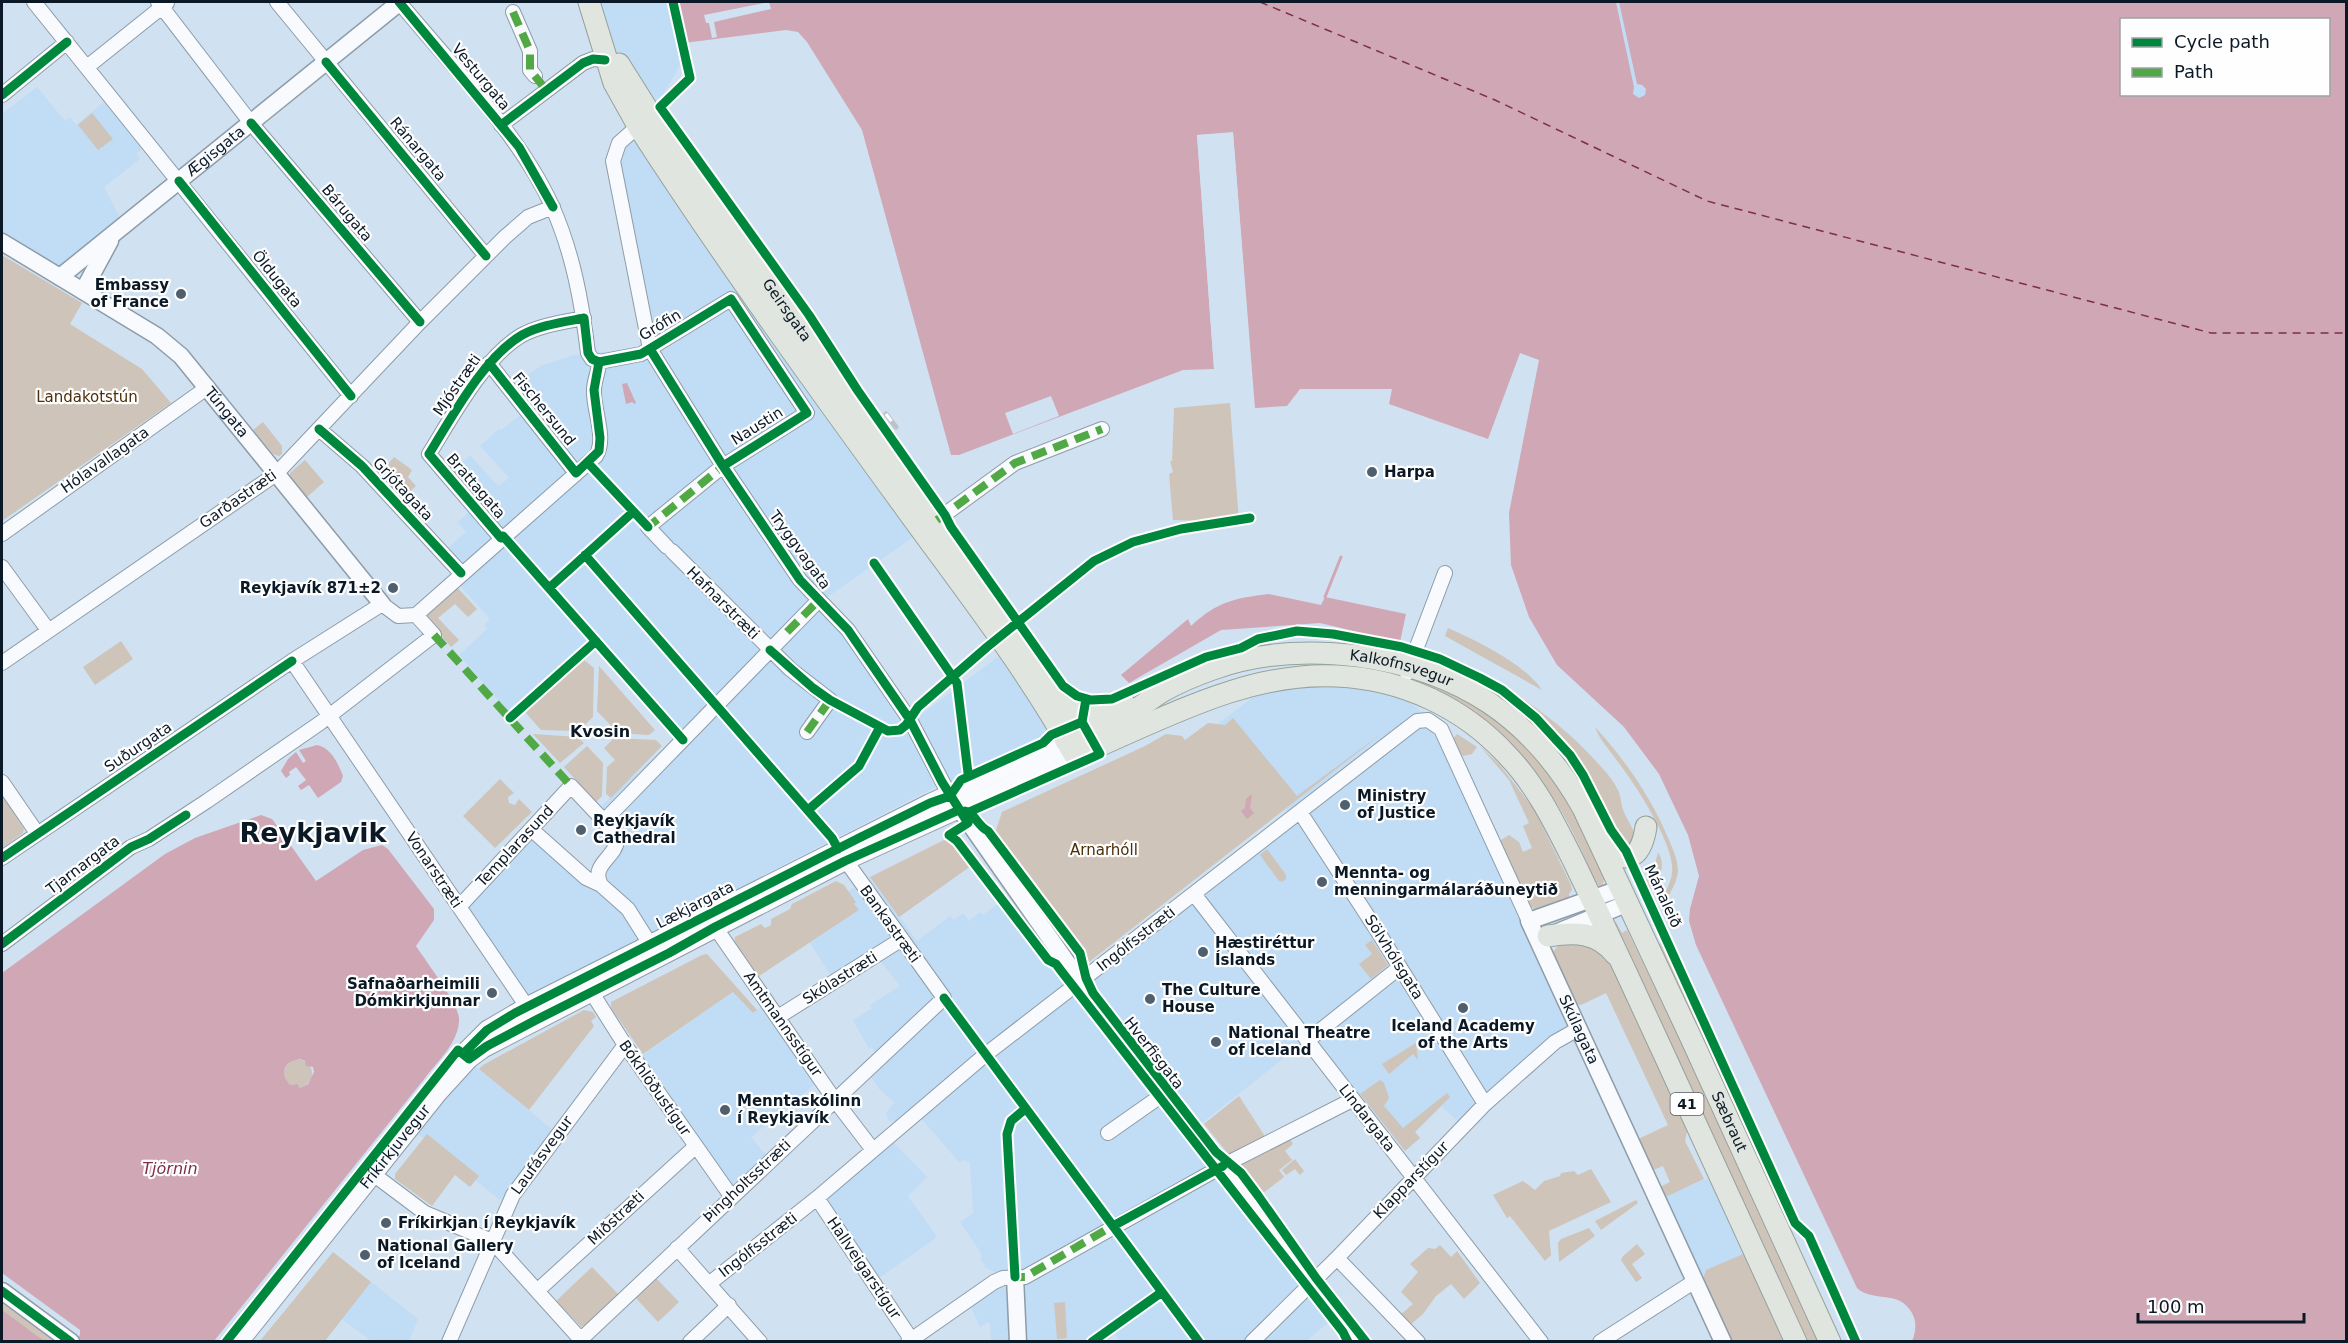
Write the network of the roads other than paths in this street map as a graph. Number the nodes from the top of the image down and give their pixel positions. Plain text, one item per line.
1 (34, 2) edge
2 (277, 2) edge
3 (399, 2) edge
4 (589, 2) edge
5 (598, 2) edge
6 (163, 3) edge
7 (513, 12) dead end
8 (67, 42) junction
9 (605, 60) junction
10 (326, 62) junction
11 (87, 67) junction
12 (541, 84) junction
13 (2, 94) edge
14 (644, 121) junction
15 (251, 123) junction
16 (501, 125) junction
17 (179, 181) junction
18 (553, 207) junction
19 (113, 235) junction
20 (2, 242) edge
21 (486, 256) junction
22 (60, 277) junction
23 (83, 291) junction
24 (584, 318) junction
25 (420, 322) junction
26 (650, 349) junction
27 (599, 362) junction
28 (489, 363) junction
29 (208, 387) junction
30 (351, 396) junction
31 (807, 412) joint
32 (320, 429) junction
33 (1102, 429) dead end
34 (429, 454) joint
35 (723, 466) junction
36 (576, 473) junction
37 (276, 474) junction
38 (929, 526) junction
39 (648, 527) joint
40 (2, 534) edge
41 (501, 538) junction
42 (2, 567) edge
43 (461, 573) junction
44 (1445, 573) dead end
45 (818, 601) junction
46 (382, 604) junction
47 (416, 615) junction
48 (48, 630) junction
49 (770, 650) junction
50 (292, 661) junction
51 (2, 663) edge
52 (1410, 665) junction
53 (1403, 687) junction
54 (1162, 691) junction
55 (1055, 694) junction
56 (330, 717) junction
57 (1428, 720) joint
58 (807, 732) dead end
59 (1076, 746) junction
60 (2, 782) edge
61 (955, 803) junction
62 (1300, 812) junction
63 (604, 821) junction
64 (1646, 827) dead end
65 (531, 829) junction
66 (37, 833) junction
67 (1601, 846) junction
68 (842, 855) junction
69 (2, 858) edge
70 (601, 885) junction
71 (1194, 894) junction
72 (1625, 896) junction
73 (459, 907) junction
74 (1596, 907) junction
75 (1529, 921) junction
76 (715, 927) junction
77 (1542, 938) junction
78 (902, 939) junction
79 (2, 944) edge
80 (655, 951) junction
81 (1620, 959) junction
82 (1400, 968) junction
83 (1081, 982) junction
84 (586, 985) junction
85 (944, 998) joint
86 (532, 1013) junction
87 (778, 1017) junction
88 (1578, 1029) junction
89 (1307, 1041) junction
90 (625, 1045) junction
91 (466, 1057) joint
92 (1165, 1093) junction
93 (834, 1099) junction
94 (1352, 1100) junction
95 (1485, 1104) junction
96 (1107, 1133) dead end
97 (696, 1146) junction
98 (873, 1150) junction
99 (1223, 1166) junction
100 (373, 1174) junction
101 (1413, 1177) junction
102 (731, 1196) junction
103 (818, 1197) junction
104 (492, 1241) junction
105 (677, 1248) junction
106 (1337, 1258) junction
107 (1015, 1277) junction
108 (1695, 1281) junction
109 (1312, 1282) junction
110 (710, 1283) junction
111 (2, 1291) edge
112 (537, 1291) junction
113 (729, 1305) junction
114 (910, 1340) edge
115 (70, 1341) edge
116 (239, 1341) edge
117 (449, 1341) edge
118 (580, 1341) edge
119 (690, 1341) edge
120 (760, 1341) edge
121 (1018, 1341) edge
122 (1252, 1341) edge
123 (1358, 1341) edge
124 (1418, 1341) edge
125 (1541, 1341) edge
126 (1599, 1341) edge
127 (1723, 1341) edge
128 (1796, 1341) edge
129 (1830, 1341) edge

1 - 8 street, Öldugata
2 - 10 street, Ránargata
3 - 10 street, Ægisgata
3 - 16 street, Vesturgata
4 - 9 main road, Geirsgata
5 - 14 main road, Geirsgata
6 - 11 street
6 - 15 street, Bárugata
7 - 12 street
8 - 11 street, Öldugata
8 - 13 street
9 - 12 street
9 - 14 main road, Geirsgata
10 - 15 street, Ægisgata
10 - 21 street, Ránargata
11 - 17 street, Öldugata
12 - 16 street
14 - 26 street, Tryggvagata
14 - 38 main road, Geirsgata
15 - 17 street, Ægisgata
15 - 25 street, Bárugata
16 - 18 street, Vesturgata
17 - 19 street, Ægisgata
17 - 30 street, Öldugata
18 - 21 street, Garðastræti
18 - 24 street, Vesturgata
19 - 22 street, Ægisgata
19 - 23 street, Ægisgata
20 - 22 street, Túngata
21 - 25 street, Garðastræti
22 - 23 street, Túngata
23 - 29 street, Túngata
24 - 27 street, Vesturgata
24 - 28 street, Mjóstræti
25 - 30 street, Garðastræti
26 - 27 street, Grófin
26 - 31 street, Grófin
26 - 35 street, Tryggvagata
27 - 36 street
28 - 34 street, Mjóstræti
28 - 36 street, Fischersund
29 - 37 street, Túngata
29 - 40 street, Hólavallagata
30 - 32 street, Garðastræti
31 - 35 street, Naustin
32 - 37 street, Garðastræti
32 - 43 street, Grjótagata
33 - 38 street
34 - 41 street, Brattagata
35 - 39 street, Naustin
35 - 45 street, Tryggvagata
36 - 41 street
37 - 46 street, Túngata
37 - 48 street, Garðastræti
38 - 55 main road, Geirsgata
38 - 59 main road, Geirsgata
39 - 49 street, Hafnarstræti
41 - 43 street
42 - 48 street
43 - 47 street
44 - 52 street
45 - 49 street
45 - 61 street, Tryggvagata
46 - 47 street, Túngata
46 - 50 street, Suðurgata
47 - 56 street, Tjarnargata
48 - 51 street, Garðastræti
49 - 58 street, Hafnarstræti
49 - 63 street
50 - 56 street, Vonarstræti
50 - 66 street, Suðurgata
52 - 53 street
52 - 54 main road, Kalkofnsvegur
52 - 67 main road, Kalkofnsvegur
53 - 59 main road, Kalkofnsvegur
53 - 74 main road, Kalkofnsvegur
54 - 55 main road, Geirsgata
54 - 59 main road, Kalkofnsvegur
55 - 59 main road, Geirsgata
56 - 73 street, Vonarstræti
56 - 79 street, Tjarnargata
57 - 62 street, Ingólfsstræti
57 - 75 street, Skúlagata
59 - 61 main road, Lækjargata
60 - 66 street
61 - 68 main road, Lækjargata
61 - 83 street, Hverfisgata
62 - 71 street, Ingólfsstræti
62 - 82 street, Sölvhólsgata
63 - 65 street, Templarasund
63 - 70 street
64 - 67 main road
65 - 70 street
65 - 73 street, Templarasund
66 - 69 street, Suðurgata
67 - 72 main road, Kalkofnsvegur
68 - 76 main road, Lækjargata
68 - 78 street, Bankastræti
68 - 80 main road, Lækjargata
70 - 80 street
71 - 83 street, Ingólfsstræti
71 - 89 street, Lindargata
72 - 74 street
72 - 129 main road, Sæbraut / 41
73 - 86 street, Vonarstræti
74 - 75 street
74 - 77 street
74 - 81 main road, Sæbraut / 41
75 - 77 street, Skúlagata
76 - 80 main road, Lækjargata
76 - 87 street, Amtmannsstígur
77 - 81 main road
77 - 88 street, Skúlagata
78 - 85 street, Bankastræti
78 - 87 street, Skólastræti
80 - 84 main road, Lækjargata
81 - 128 main road, Sæbraut / 41
82 - 89 street
82 - 95 street, Sölvhólsgata
83 - 92 street, Hverfisgata
83 - 98 street, Ingólfsstræti
84 - 86 main road, Lækjargata
84 - 90 street, Bókhlöðustígur
85 - 93 street, Þingholtsstræti
86 - 91 main road, Lækjargata
87 - 93 street, Amtmannsstígur
88 - 95 street, Klapparstígur
88 - 108 street, Skúlagata
89 - 94 street, Lindargata
90 - 97 street, Bókhlöðustígur
90 - 104 street, Laufásvegur
91 - 100 main road, Fríkirkjuvegur
92 - 96 street
92 - 99 street, Hverfisgata
93 - 98 street, Amtmannsstígur
93 - 102 street, Þingholtsstræti
94 - 99 street
94 - 101 street, Lindargata
95 - 101 street, Klapparstígur
97 - 102 street, Bókhlöðustígur
97 - 112 street, Miðstræti
98 - 103 street, Ingólfsstræti
99 - 107 street
99 - 109 street, Hverfisgata
100 - 104 street
100 - 116 main road, Fríkirkjuvegur
101 - 106 street, Klapparstígur
101 - 125 street, Lindargata
102 - 105 street, Þingholtsstræti
103 - 110 street, Ingólfsstræti
103 - 114 street, Hallveigarstígur
104 - 112 street
104 - 117 street, Laufásvegur
105 - 110 street
105 - 118 street, Þingholtsstræti
106 - 109 street, Klapparstígur
106 - 124 street
107 - 114 street
107 - 121 street
108 - 126 street
108 - 127 street, Skúlagata
109 - 122 street, Klapparstígur
109 - 123 street, Hverfisgata
110 - 113 street
111 - 115 street
112 - 118 street
113 - 119 street
113 - 120 street

